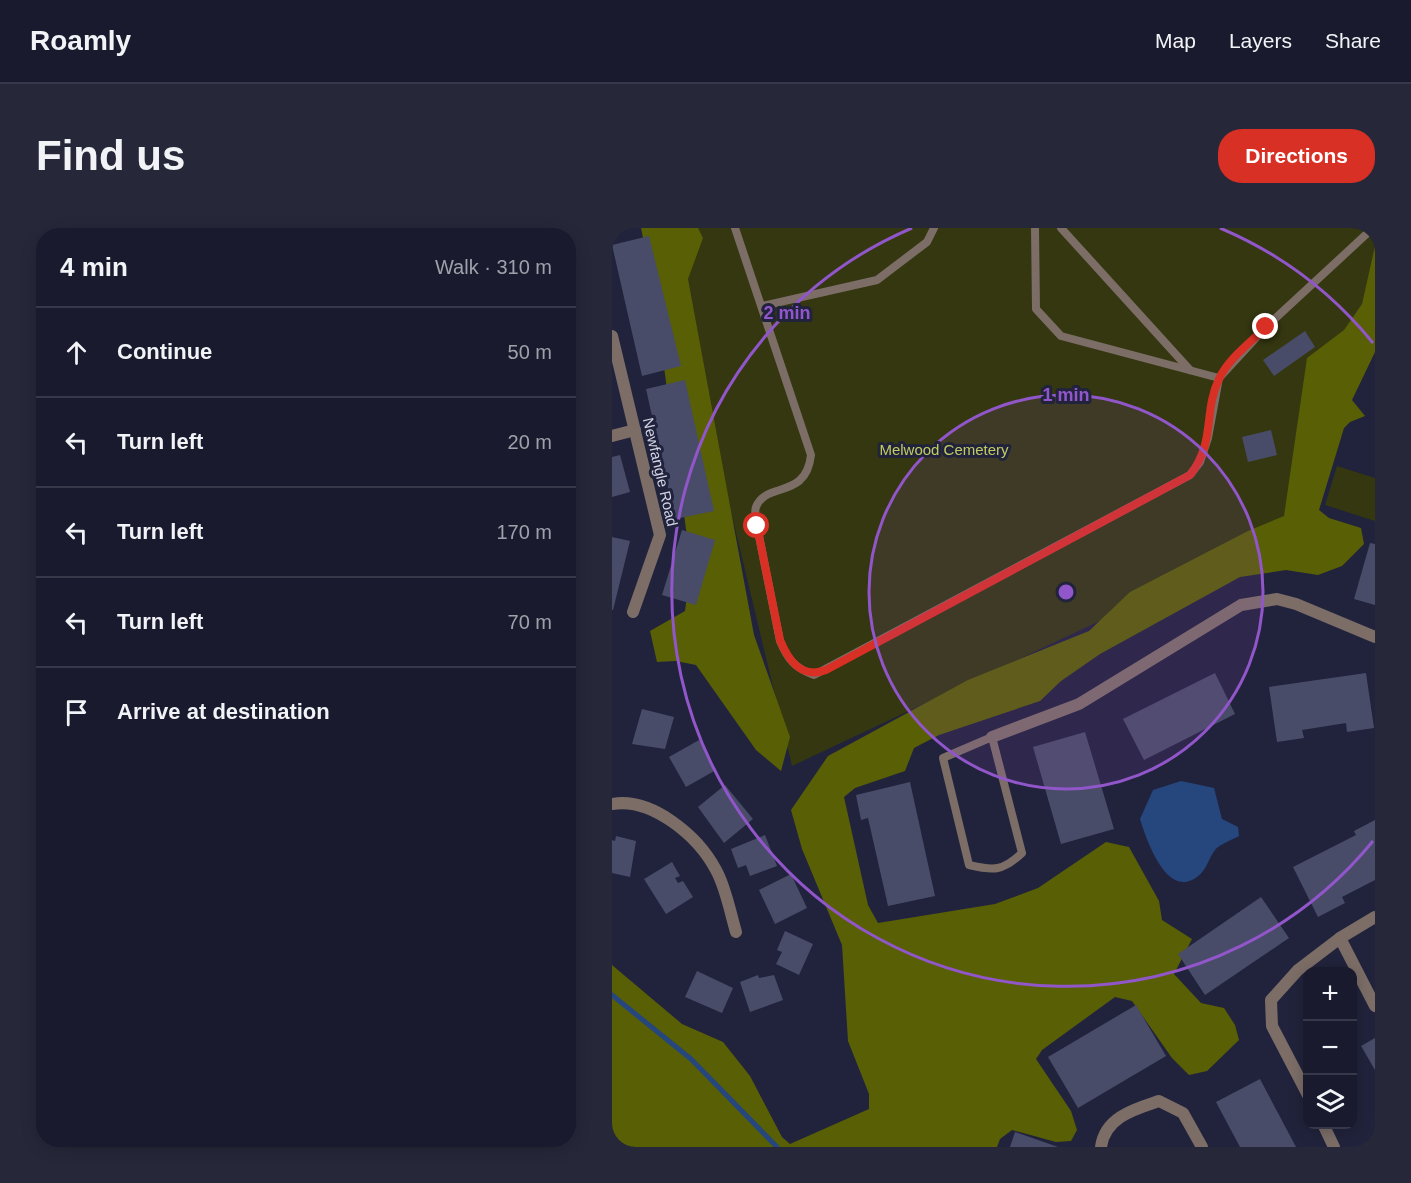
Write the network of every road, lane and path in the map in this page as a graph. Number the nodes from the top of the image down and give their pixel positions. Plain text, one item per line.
1 (735, 228) edge
2 (934, 228) edge
3 (1035, 228) edge
4 (1061, 228) edge
5 (1373, 228) edge
6 (762, 306) junction
7 (612, 336) edge
8 (1191, 371) junction
9 (1219, 378) junction
10 (635, 430) junction
11 (612, 436) edge
12 (633, 612) dead end
13 (1375, 637) edge
14 (992, 737) junction
15 (612, 804) edge
16 (1375, 917) edge
17 (736, 932) dead end
18 (1340, 938) junction
19 (1375, 1006) edge
20 (1303, 1085) edge
21 (1325, 1129) edge
22 (1101, 1147) edge
23 (1202, 1147) edge
24 (1334, 1147) edge

1 - 6 lane
2 - 6 lane
3 - 8 lane
4 - 8 lane
5 - 9 lane
6 - 9 lane
7 - 10 street, Newfangle Road
8 - 9 lane
10 - 11 street
10 - 12 street, Newfangle Road
13 - 14 street
14 - 14 lane
15 - 17 street
16 - 18 street
18 - 19 street
18 - 20 street
21 - 24 street
22 - 23 street

